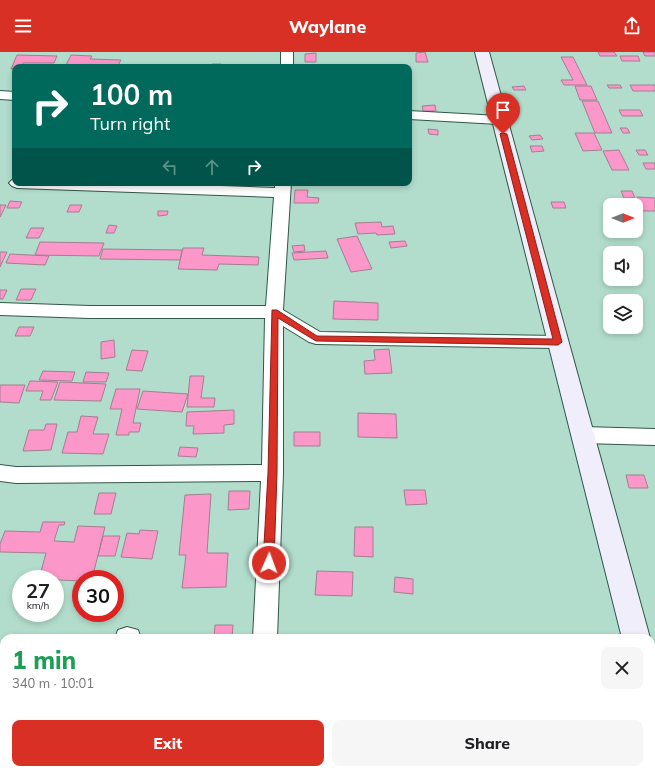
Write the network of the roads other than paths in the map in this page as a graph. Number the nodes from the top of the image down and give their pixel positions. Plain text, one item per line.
1 (287, 52) edge
2 (482, 52) edge
3 (287, 64) edge
4 (0, 95) edge
5 (12, 96) edge
6 (412, 115) edge
7 (500, 120) junction
8 (0, 182) edge
9 (12, 183) edge
10 (176, 186) edge
11 (283, 188) edge
12 (0, 309) edge
13 (274, 312) junction
14 (558, 342) junction
15 (583, 435) junction
16 (655, 437) edge
17 (0, 473) edge
18 (272, 473) junction
19 (265, 634) edge
20 (635, 634) edge

1 - 3 street
2 - 7 street
4 - 5 street
6 - 7 street
7 - 14 street
8 - 9 street
10 - 11 street
11 - 13 street
12 - 13 street
13 - 14 street
13 - 18 street
14 - 15 street
15 - 16 street
15 - 20 street
17 - 18 street
18 - 19 street

